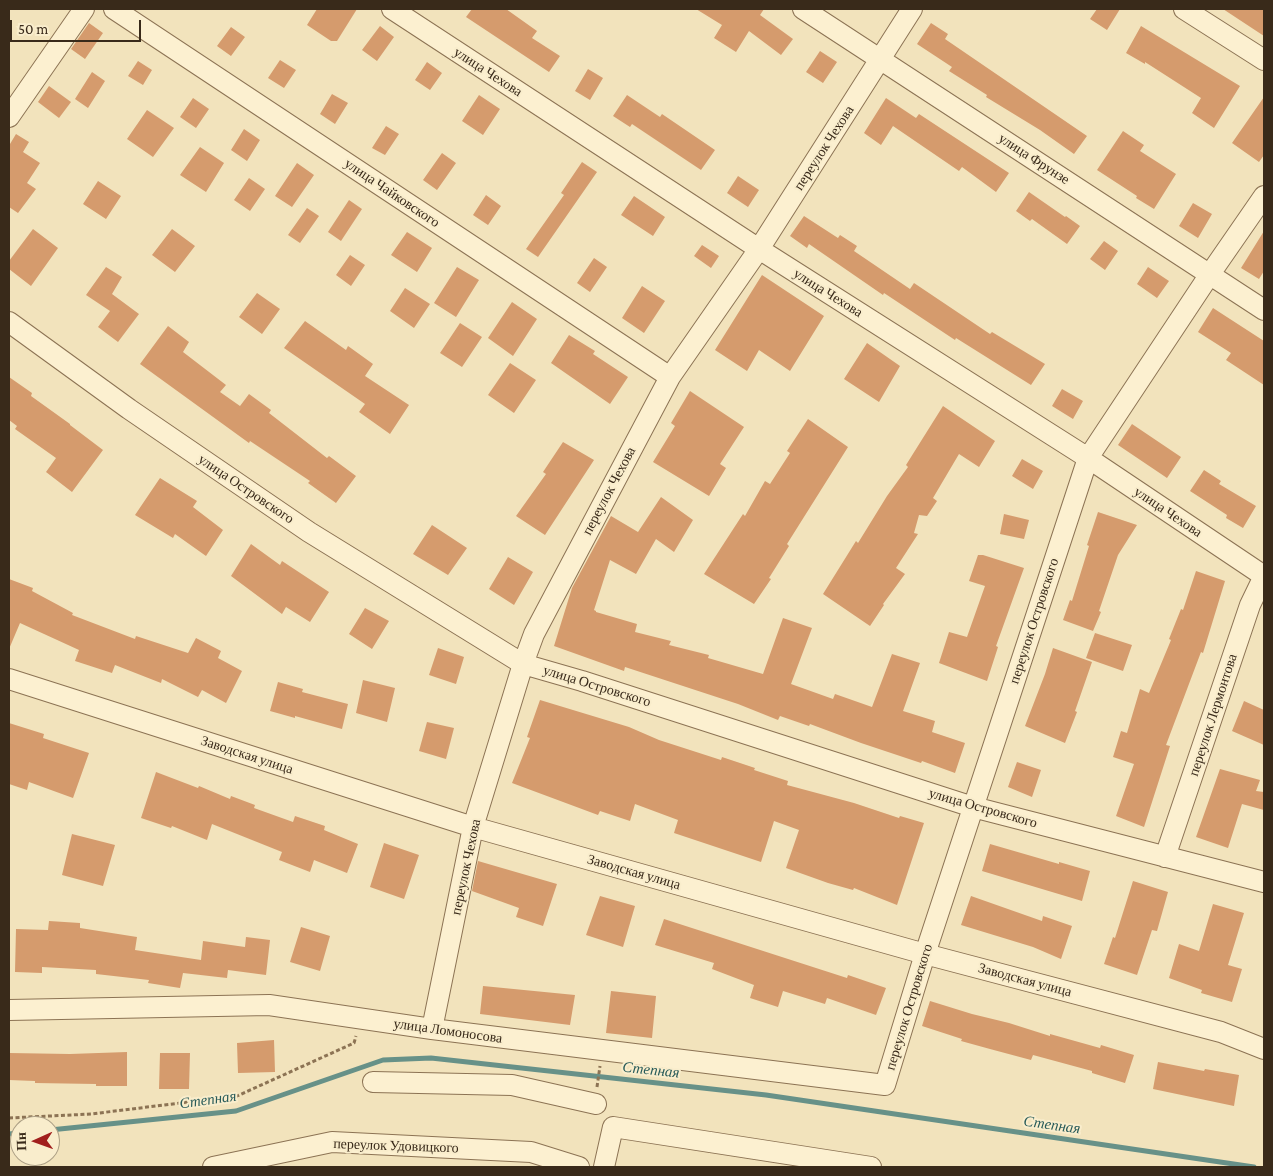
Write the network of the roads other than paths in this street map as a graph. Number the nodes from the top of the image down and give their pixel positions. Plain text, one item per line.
1 (84, 9) edge
2 (114, 9) edge
3 (392, 9) edge
4 (803, 9) edge
5 (912, 9) edge
6 (1184, 9) edge
7 (880, 60) junction
8 (1264, 60) edge
9 (9, 117) edge
10 (1264, 196) edge
11 (759, 249) junction
12 (1210, 274) junction
13 (1264, 310) edge
14 (9, 322) edge
15 (670, 377) junction
16 (1088, 458) junction
17 (1264, 576) edge
18 (523, 664) junction
19 (9, 679) edge
20 (973, 807) junction
21 (473, 827) junction
22 (1165, 857) junction
23 (1264, 882) edge
24 (925, 954) junction
25 (9, 1010) edge
26 (432, 1029) junction
27 (1264, 1049) edge
28 (373, 1082) dead end
29 (885, 1085) joint
30 (613, 1127) junction
31 (213, 1167) edge
32 (579, 1167) edge
33 (604, 1167) edge
34 (871, 1167) edge

1 - 9 street
2 - 15 street, улица Чайковского
3 - 11 street, улица Чехова
4 - 7 street, улица Фрунзе
5 - 7 street, переулок Чехова
6 - 8 street
7 - 11 street, переулок Чехова
7 - 12 street, улица Фрунзе
10 - 12 street, переулок Островского
11 - 15 street, переулок Чехова
11 - 16 street, улица Чехова
12 - 13 street, улица Фрунзе
12 - 16 street, переулок Островского
14 - 18 street, улица Островского
15 - 18 street, переулок Чехова
16 - 17 street, улица Чехова
16 - 20 street, переулок Островского
17 - 22 street, переулок Лермонтова
18 - 20 street, улица Островского
18 - 21 street, переулок Чехова
19 - 21 street, Заводская улица
20 - 22 street, улица Островского
20 - 24 street, переулок Островского
21 - 24 street, Заводская улица
21 - 26 street, переулок Чехова
22 - 23 street, улица Островского
24 - 27 street, Заводская улица
24 - 29 street, переулок Островского
25 - 26 street, улица Ломоносова
26 - 29 street, улица Ломоносова
28 - 30 street
30 - 33 street
30 - 34 street
31 - 32 street, переулок Удовицкого

